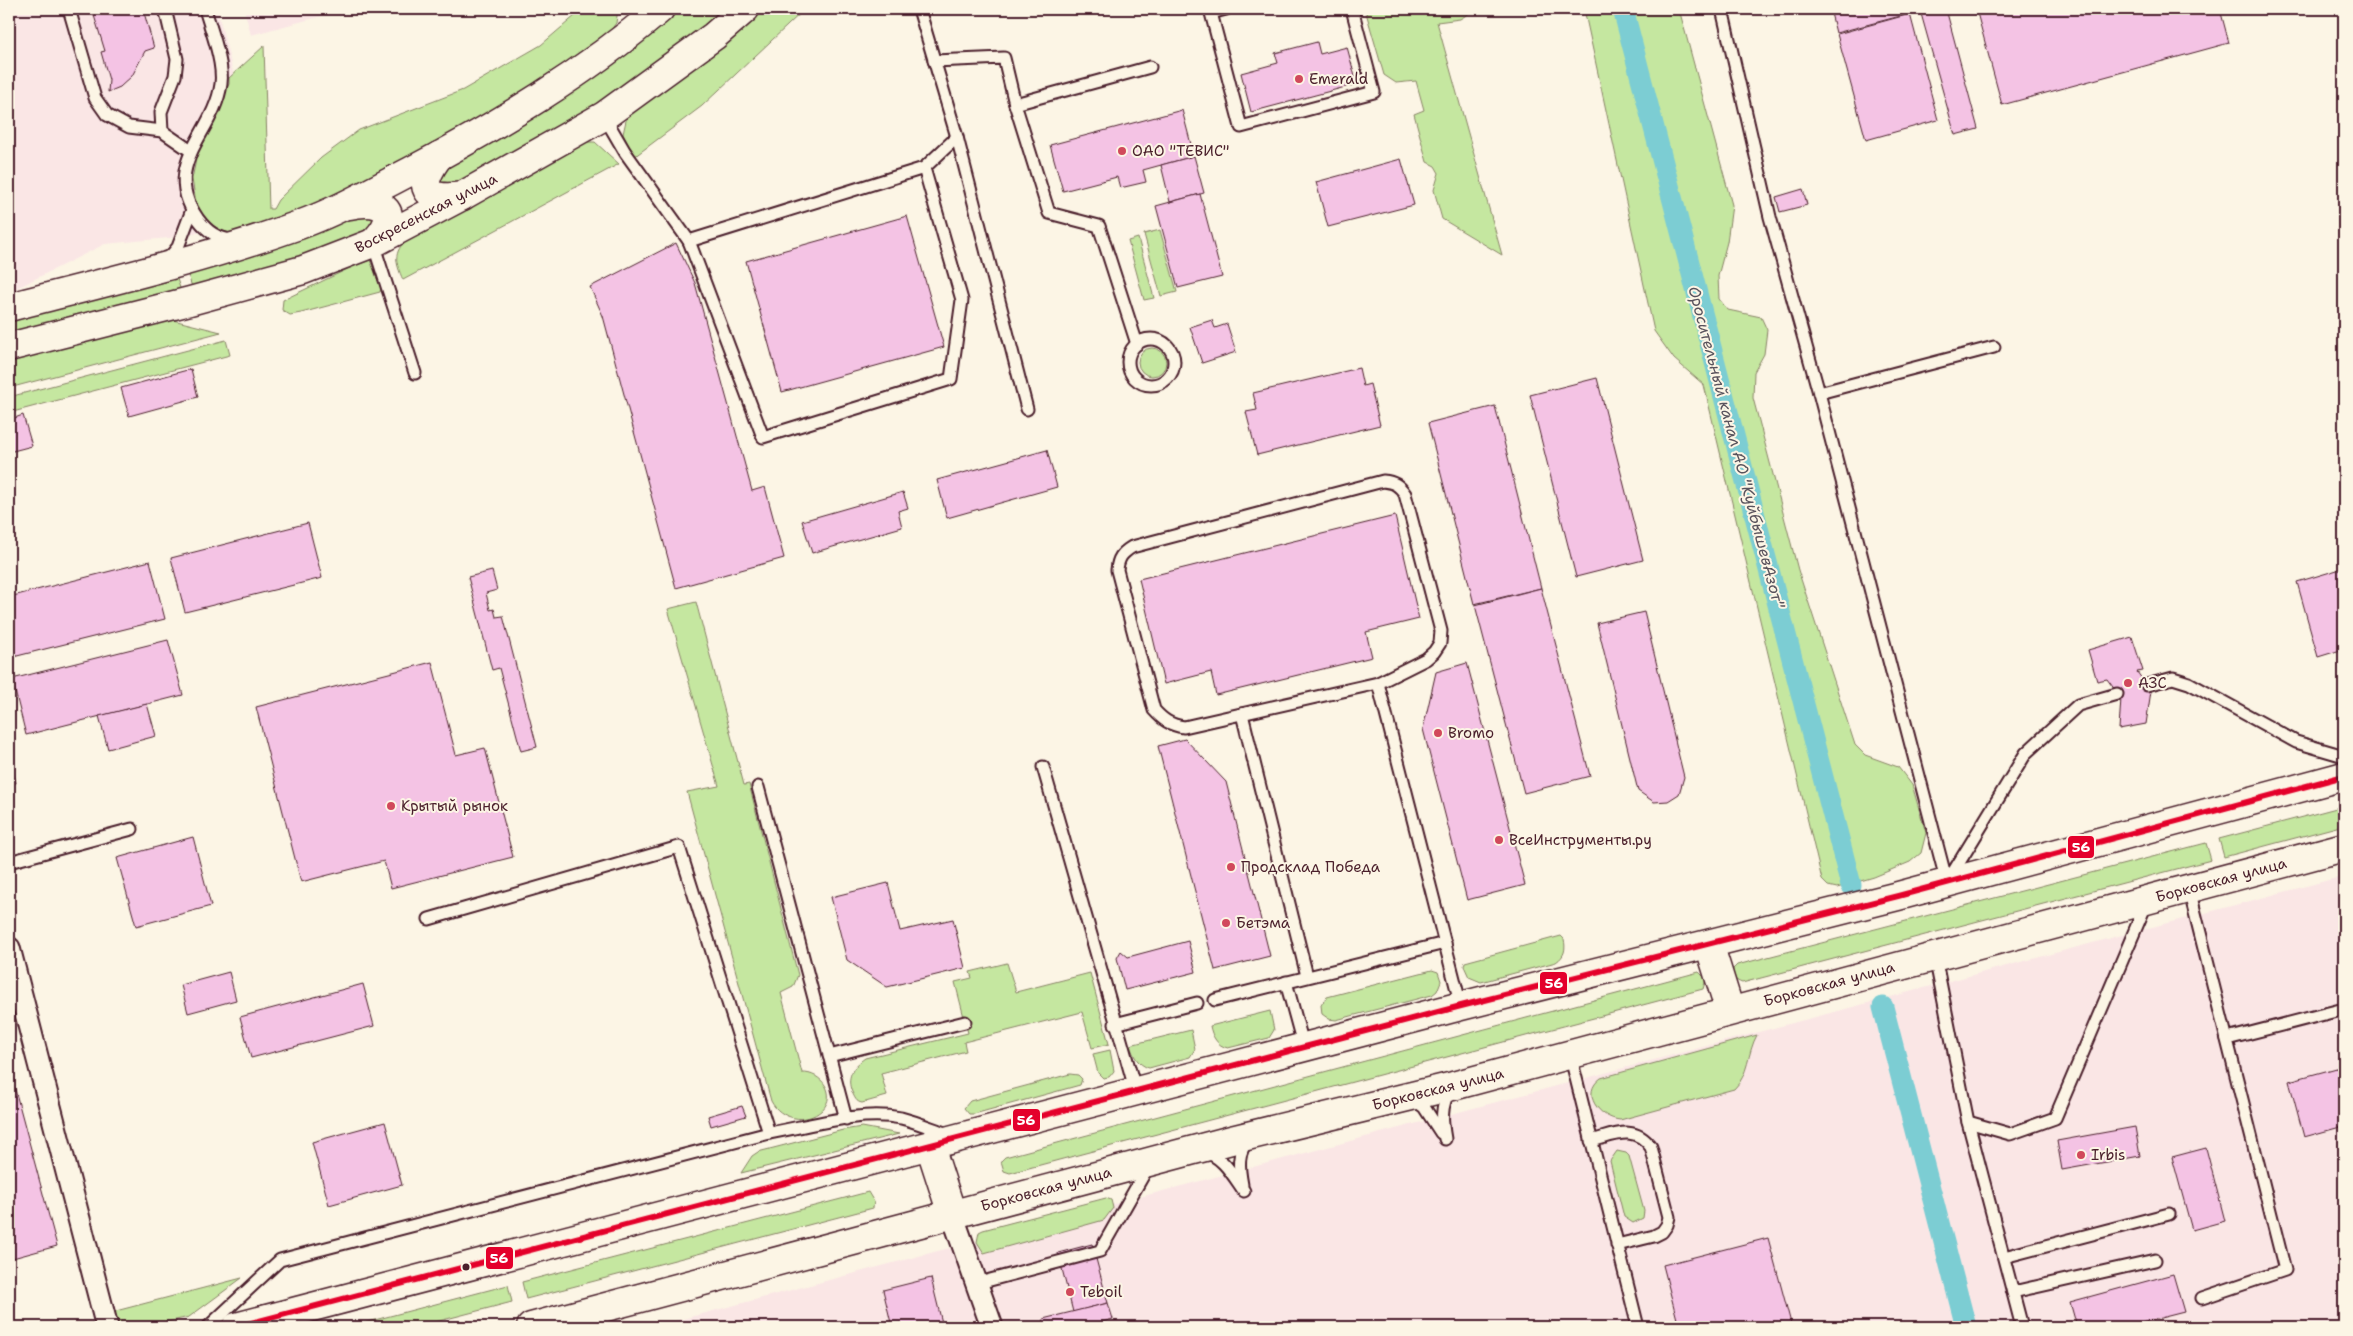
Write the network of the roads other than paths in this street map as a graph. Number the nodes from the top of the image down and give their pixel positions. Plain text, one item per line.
1 (69, 9) edge
2 (165, 9) edge
3 (205, 9) edge
4 (745, 9) edge
5 (919, 9) edge
6 (1226, 9) edge
7 (1352, 9) edge
8 (1722, 9) edge
9 (657, 10) edge
10 (934, 61) junction
11 (1150, 67) dead end
12 (1015, 104) junction
13 (604, 116) junction
14 (162, 131) junction
15 (957, 137) junction
16 (191, 151) junction
17 (439, 156) junction
18 (924, 168) junction
19 (462, 196) junction
20 (346, 205) junction
21 (192, 210) junction
22 (689, 241) junction
23 (249, 242) junction
24 (373, 243) junction
25 (161, 267) junction
26 (9, 307) edge
27 (1137, 344) junction
28 (9, 347) edge
29 (1994, 347) dead end
30 (415, 373) dead end
31 (1819, 393) junction
32 (1027, 409) dead end
33 (1378, 683) junction
34 (2147, 685) dead end
35 (2117, 694) dead end
36 (1242, 714) junction
37 (2344, 756) edge
38 (1044, 767) dead end
39 (2344, 776) edge
40 (758, 786) dead end
41 (132, 829) dead end
42 (2343, 849) edge
43 (9, 862) edge
44 (1946, 882) junction
45 (2188, 889) junction
46 (2148, 900) junction
47 (429, 919) dead end
48 (1445, 943) junction
49 (1709, 944) junction
50 (9, 948) edge
51 (1934, 956) junction
52 (1307, 976) junction
53 (1286, 982) junction
54 (1215, 1000) dead end
55 (1198, 1003) dead end
56 (1461, 1006) junction
57 (2344, 1009) edge
58 (1730, 1011) junction
59 (965, 1022) dead end
60 (1116, 1024) junction
61 (2227, 1039) junction
62 (1304, 1048) junction
63 (1570, 1054) junction
64 (829, 1056) junction
65 (1453, 1086) junction
66 (1136, 1092) junction
67 (1410, 1097) junction
68 (846, 1119) junction
69 (1968, 1122) junction
70 (769, 1133) junction
71 (1257, 1134) junction
72 (960, 1138) junction
73 (1591, 1141) junction
74 (930, 1146) junction
75 (1190, 1151) junction
76 (1152, 1161) junction
77 (952, 1214) junction
78 (2170, 1214) dead end
79 (1617, 1245) junction
80 (2004, 1258) junction
81 (2155, 1260) dead end
82 (976, 1284) junction
83 (2013, 1292) junction
84 (2202, 1298) dead end
85 (107, 1327) edge
86 (208, 1327) edge
87 (236, 1327) edge
88 (531, 1327) edge
89 (992, 1327) edge
90 (1638, 1327) edge
91 (2022, 1327) edge

1 - 14 lane
2 - 14 lane
3 - 16 lane
4 - 13 main road, Воскресенская улица
5 - 10 lane
6 - 7 lane
8 - 31 lane
9 - 17 main road
10 - 12 lane
10 - 15 lane
11 - 12 lane
12 - 27 lane
13 - 19 main road, Воскресенская улица
13 - 22 lane
14 - 16 lane
15 - 18 lane
15 - 32 lane
16 - 21 lane
17 - 19 main road
17 - 20 main road
18 - 22 lane
18 - 22 lane
19 - 24 main road, Воскресенская улица
20 - 23 main road
20 - 24 main road
21 - 23 lane
21 - 25 lane
23 - 25 main road
24 - 28 main road, Воскресенская улица
24 - 30 lane
25 - 26 main road
27 - 27 lane
29 - 31 lane
31 - 44 lane
33 - 36 lane
33 - 36 lane
33 - 48 lane
34 - 37 lane
35 - 44 lane
36 - 52 lane
38 - 60 lane
39 - 44 main road
40 - 64 lane
41 - 43 lane
42 - 45 main road, Борковская улица
44 - 49 main road
45 - 46 main road, Борковская улица
45 - 61 lane
46 - 51 main road, Борковская улица
46 - 69 lane
47 - 70 lane
48 - 52 lane
48 - 56 lane
49 - 56 main road
49 - 58 main road
50 - 85 street
51 - 58 main road, Борковская улица
51 - 69 lane
52 - 53 lane
53 - 54 lane
53 - 62 lane
55 - 60 lane
56 - 62 main road
57 - 61 lane
58 - 63 main road, Борковская улица
59 - 64 lane
60 - 66 lane
61 - 84 lane
62 - 66 main road
63 - 65 main road, Борковская улица
63 - 73 lane
64 - 68 lane
65 - 67 main road, Борковская улица
65 - 67 lane
66 - 72 main road
67 - 71 main road, Борковская улица
68 - 70 lane
68 - 72 lane
69 - 80 lane
70 - 86 lane
71 - 75 main road, Борковская улица
71 - 75 lane
72 - 74 main road
73 - 79 lane
73 - 79 lane
74 - 77 main road
74 - 87 main road
75 - 76 main road, Борковская улица
76 - 77 main road, Борковская улица
76 - 82 lane
77 - 82 street
77 - 88 main road, Борковская улица
78 - 80 lane
79 - 90 lane
80 - 83 lane
81 - 83 lane
82 - 89 street
83 - 91 lane

